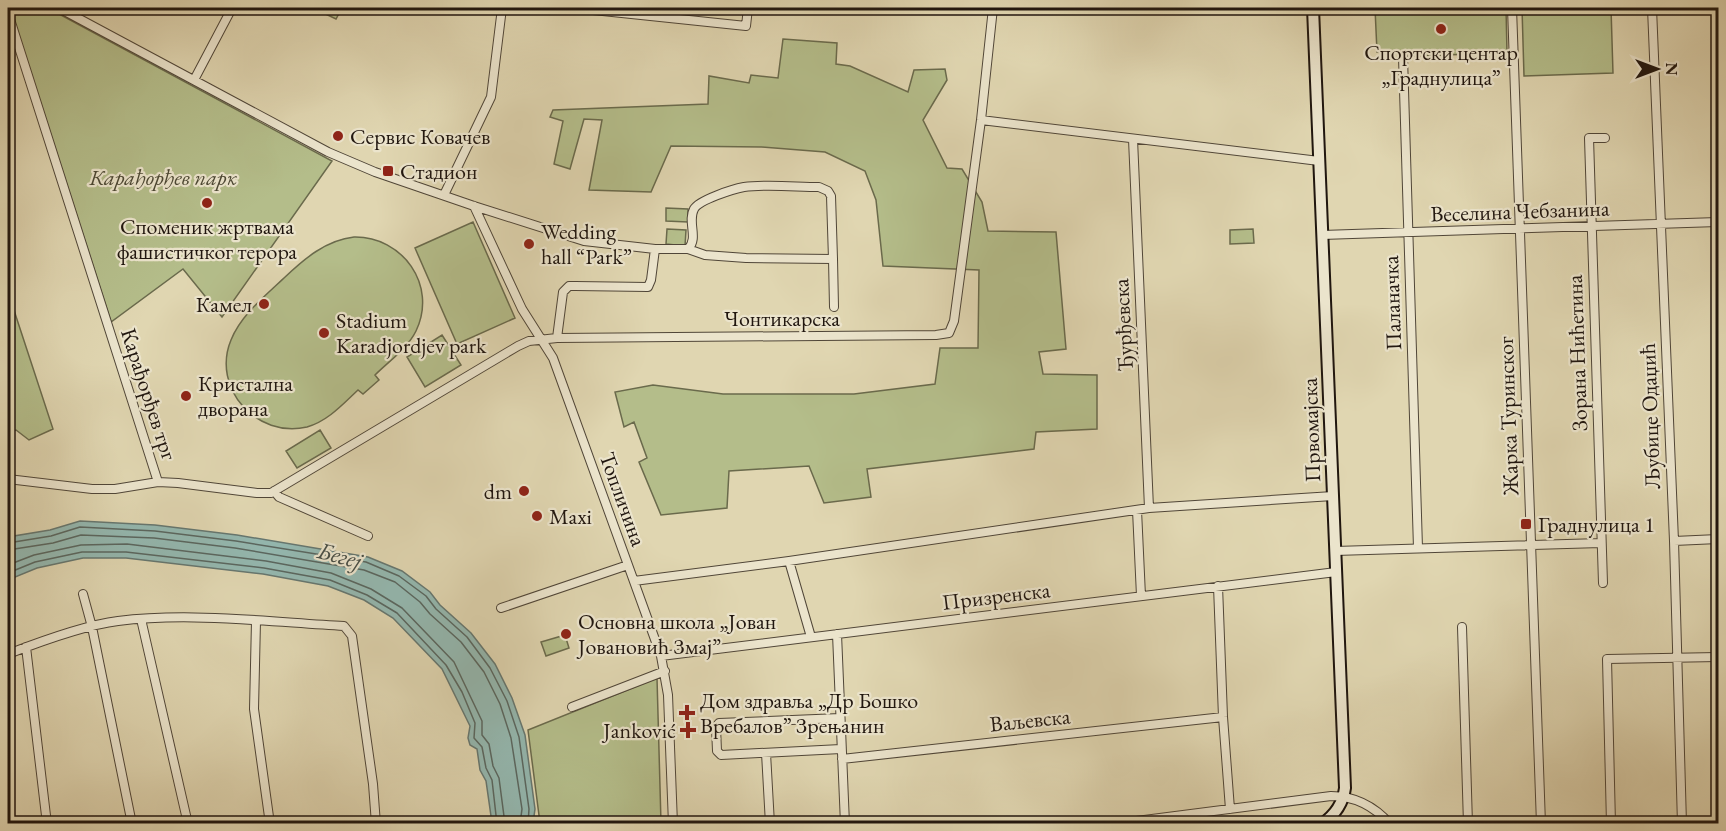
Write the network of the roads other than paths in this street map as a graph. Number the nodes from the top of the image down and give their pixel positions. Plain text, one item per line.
1 (59, 8) edge
2 (232, 8) edge
3 (502, 8) edge
4 (574, 8) edge
5 (748, 8) edge
6 (993, 8) edge
7 (1292, 8) edge
8 (1512, 8) edge
9 (1652, 8) edge
10 (1313, 9) edge
11 (8, 13) edge
12 (1403, 57) dead end
13 (194, 80) junction
14 (981, 120) junction
15 (1605, 138) dead end
16 (1133, 139) junction
17 (1319, 161) junction
18 (444, 195) junction
19 (474, 206) junction
20 (1719, 222) edge
21 (1660, 225) junction
22 (1592, 227) junction
23 (1520, 229) junction
24 (1408, 233) junction
25 (1323, 235) junction
26 (655, 249) junction
27 (688, 249) junction
28 (833, 259) junction
29 (834, 307) dead end
30 (557, 338) junction
31 (543, 340) junction
32 (8, 479) edge
33 (158, 482) junction
34 (274, 492) junction
35 (1333, 496) junction
36 (1149, 508) junction
37 (1137, 510) junction
38 (368, 536) dead end
39 (1719, 539) edge
40 (1674, 541) junction
41 (1601, 543) junction
42 (1531, 545) junction
43 (1418, 548) junction
44 (1335, 551) junction
45 (789, 561) junction
46 (628, 565) junction
47 (1336, 572) junction
48 (634, 581) junction
49 (1603, 583) dead end
50 (1218, 586) junction
51 (83, 594) dead end
52 (1141, 596) junction
53 (501, 608) dead end
54 (141, 619) junction
55 (256, 621) junction
56 (93, 627) junction
57 (1462, 627) dead end
58 (837, 634) junction
59 (811, 638) junction
60 (26, 647) junction
61 (8, 654) edge
62 (660, 656) junction
63 (1719, 657) edge
64 (1677, 658) junction
65 (665, 671) junction
66 (572, 707) dead end
67 (1223, 717) junction
68 (840, 718) junction
69 (841, 749) junction
70 (766, 753) junction
71 (842, 759) junction
72 (1344, 796) junction
73 (1230, 809) junction
74 (48, 824) edge
75 (132, 824) edge
76 (188, 824) edge
77 (270, 824) edge
78 (376, 824) edge
79 (433, 824) edge
80 (444, 824) edge
81 (674, 824) edge
82 (770, 824) edge
83 (845, 824) edge
84 (1113, 824) edge
85 (1322, 824) edge
86 (1390, 824) edge
87 (1468, 824) edge
88 (1541, 824) edge
89 (1611, 824) edge
90 (1682, 824) edge

1 - 13 street
2 - 13 street
3 - 18 street
4 - 5 street
6 - 14 street, Чонтикарска
7 - 10 street
8 - 23 street, Жарка Туринског
9 - 21 street, Љубице Одаџић
10 - 17 street, Првомајска
11 - 33 street, Карађорђев трг
12 - 24 street, Паланачка
13 - 18 street
14 - 16 street
14 - 30 street, Чонтикарска
15 - 22 street, Зорана Нићетина
16 - 17 street
16 - 36 street, Ђурђевска
17 - 25 street, Првомајска
18 - 19 street
19 - 26 street
19 - 31 street
20 - 21 street, Веселина Чебзанина
21 - 22 street, Веселина Чебзанина
21 - 40 street, Љубице Одаџић
22 - 23 street, Веселина Чебзанина
22 - 41 street, Зорана Нићетина
23 - 24 street, Веселина Чебзанина
23 - 42 street, Жарка Туринског
24 - 25 street, Веселина Чебзанина
24 - 43 street, Паланачка
25 - 35 street, Првомајска
26 - 27 street
26 - 30 street
27 - 28 street
27 - 28 street
28 - 29 street
30 - 31 street
31 - 34 street
31 - 46 street, Топличина
32 - 33 street
33 - 34 street, Карађорђев трг
34 - 38 street
35 - 36 street
35 - 44 street, Првомајска
36 - 37 street
37 - 45 street
37 - 52 street
39 - 40 street
40 - 64 street, Љубице Одаџић
41 - 42 street
41 - 49 street, Зорана Нићетина
42 - 43 street
42 - 88 street, Жарка Туринског
43 - 44 street
44 - 47 street, Првомајска
45 - 48 street
45 - 59 street
46 - 48 street, Топличина
46 - 53 street
47 - 50 street, Призренска
47 - 72 street, Првомајска
48 - 62 street, Топличина
50 - 52 street, Призренска
50 - 67 street
51 - 56 street
52 - 58 street, Призренска
54 - 55 street
54 - 56 street
54 - 76 street
55 - 77 street
55 - 78 street
56 - 60 street
56 - 75 street
57 - 87 street
58 - 59 street, Призренска
58 - 68 street
59 - 62 street, Призренска
60 - 61 street
60 - 74 street
62 - 65 street, Топличина
63 - 64 street
64 - 89 street
64 - 90 street, Љубице Одаџић
65 - 66 street
65 - 81 street, Топличина
67 - 71 street, Ваљевска
67 - 73 street
68 - 69 street
68 - 70 street
69 - 70 street
69 - 71 street
70 - 82 street
71 - 83 street
72 - 73 street
72 - 85 street
72 - 86 street
73 - 84 street
79 - 80 street

